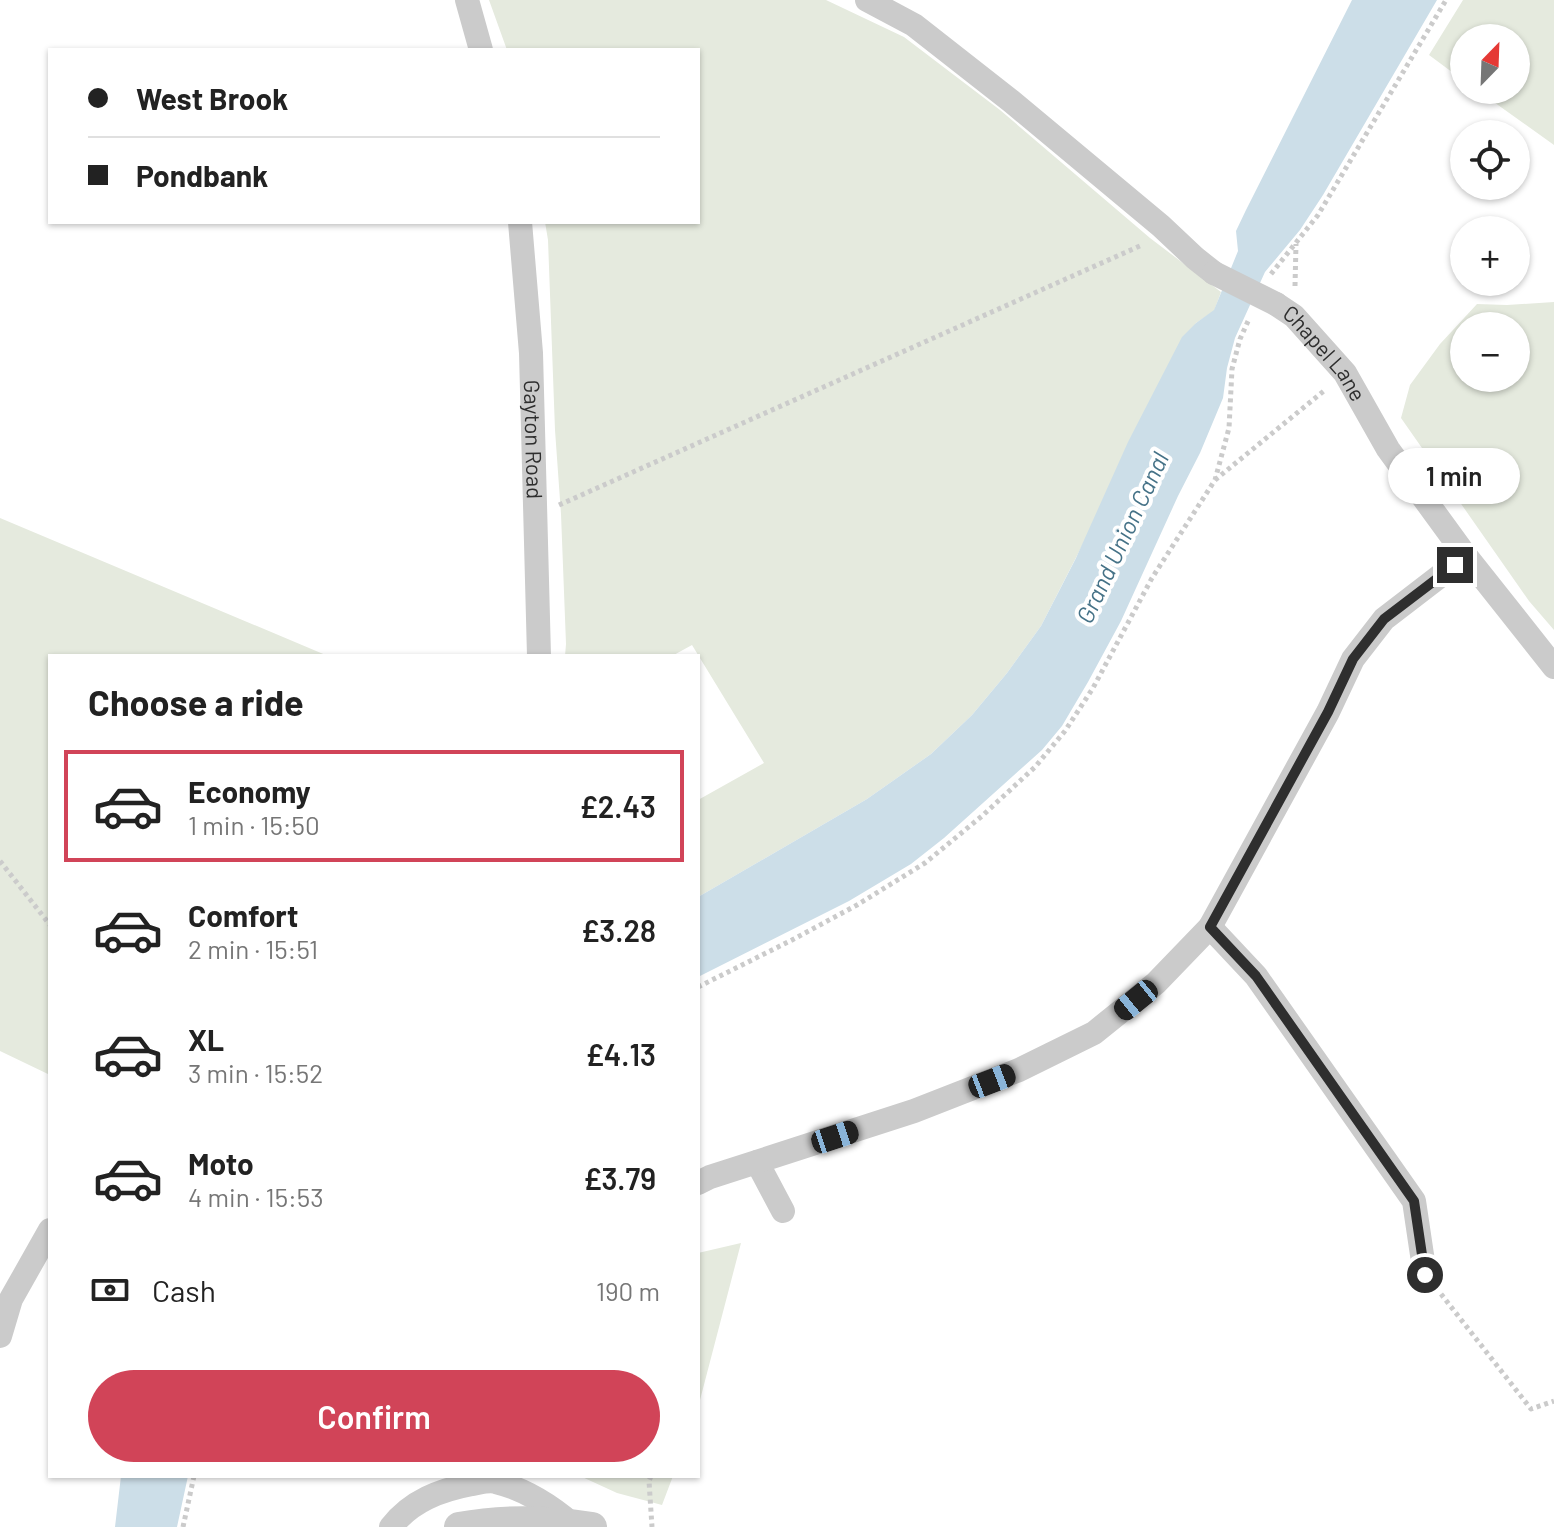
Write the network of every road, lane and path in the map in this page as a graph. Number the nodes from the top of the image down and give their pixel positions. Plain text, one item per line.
1 (467, 0) edge
2 (867, 0) edge
3 (1446, 0) edge
4 (480, 48) edge
5 (520, 224) edge
6 (1161, 226) junction
7 (1296, 243) junction
8 (1265, 282) dead end
9 (1274, 310) junction
10 (1345, 373) junction
11 (1215, 480) junction
12 (537, 515) junction
13 (1466, 556) junction
14 (539, 654) edge
15 (1554, 667) edge
16 (0, 861) edge
17 (48, 922) edge
18 (1210, 927) junction
19 (700, 986) edge
20 (757, 1162) junction
21 (700, 1182) edge
22 (783, 1211) dead end
23 (48, 1234) edge
24 (1425, 1275) joint
25 (0, 1336) edge
26 (1554, 1401) edge
27 (194, 1478) edge
28 (650, 1478) edge
29 (582, 1525) edge
30 (183, 1527) edge
31 (391, 1527) edge
32 (459, 1527) edge
33 (652, 1527) edge

1 - 4 street
2 - 6 street, Chapel Lane
3 - 7 path
5 - 12 street, Gayton Road
6 - 9 street, Chapel Lane, bridge
6 - 12 path
7 - 8 path
7 - 9 path
9 - 10 street, Chapel Lane
9 - 11 path
10 - 11 path
10 - 13 street, Chapel Lane
11 - 19 path
12 - 14 street, Gayton Road
13 - 15 street, Chapel Lane
13 - 18 street
16 - 17 path
18 - 20 street
18 - 24 street
20 - 21 street
20 - 22 street
23 - 25 street
24 - 26 path
27 - 30 path
28 - 33 path
29 - 31 street
29 - 32 street

